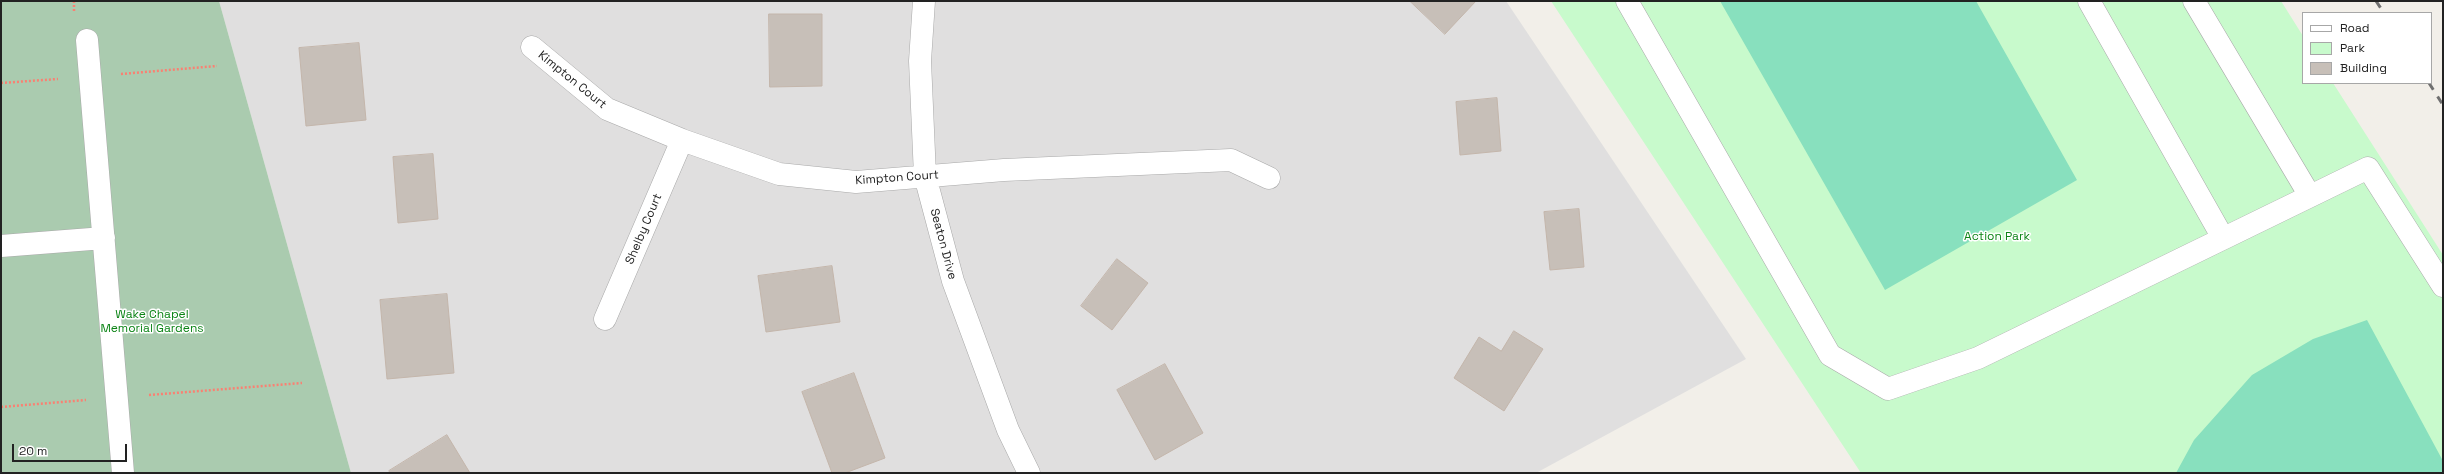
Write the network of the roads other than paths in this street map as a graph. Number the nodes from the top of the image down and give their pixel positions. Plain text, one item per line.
1 (924, 1) edge
2 (1627, 1) edge
3 (2089, 1) edge
4 (2194, 1) edge
5 (87, 40) dead end
6 (532, 47) dead end
7 (682, 140) junction
8 (925, 176) junction
9 (1269, 178) dead end
10 (2310, 196) junction
11 (104, 238) junction
12 (2223, 238) junction
13 (1, 246) edge
14 (2443, 286) edge
15 (605, 319) dead end
16 (123, 473) edge
17 (1029, 473) edge

1 - 8 street, Seaton Drive
2 - 12 street
3 - 12 street
4 - 10 street
5 - 11 street
6 - 7 street, Kimpton Court
7 - 8 street, Kimpton Court
7 - 15 street, Shelby Court
8 - 9 street, Kimpton Court
8 - 17 street, Seaton Drive
10 - 12 street
10 - 14 street
11 - 13 street
11 - 16 street

